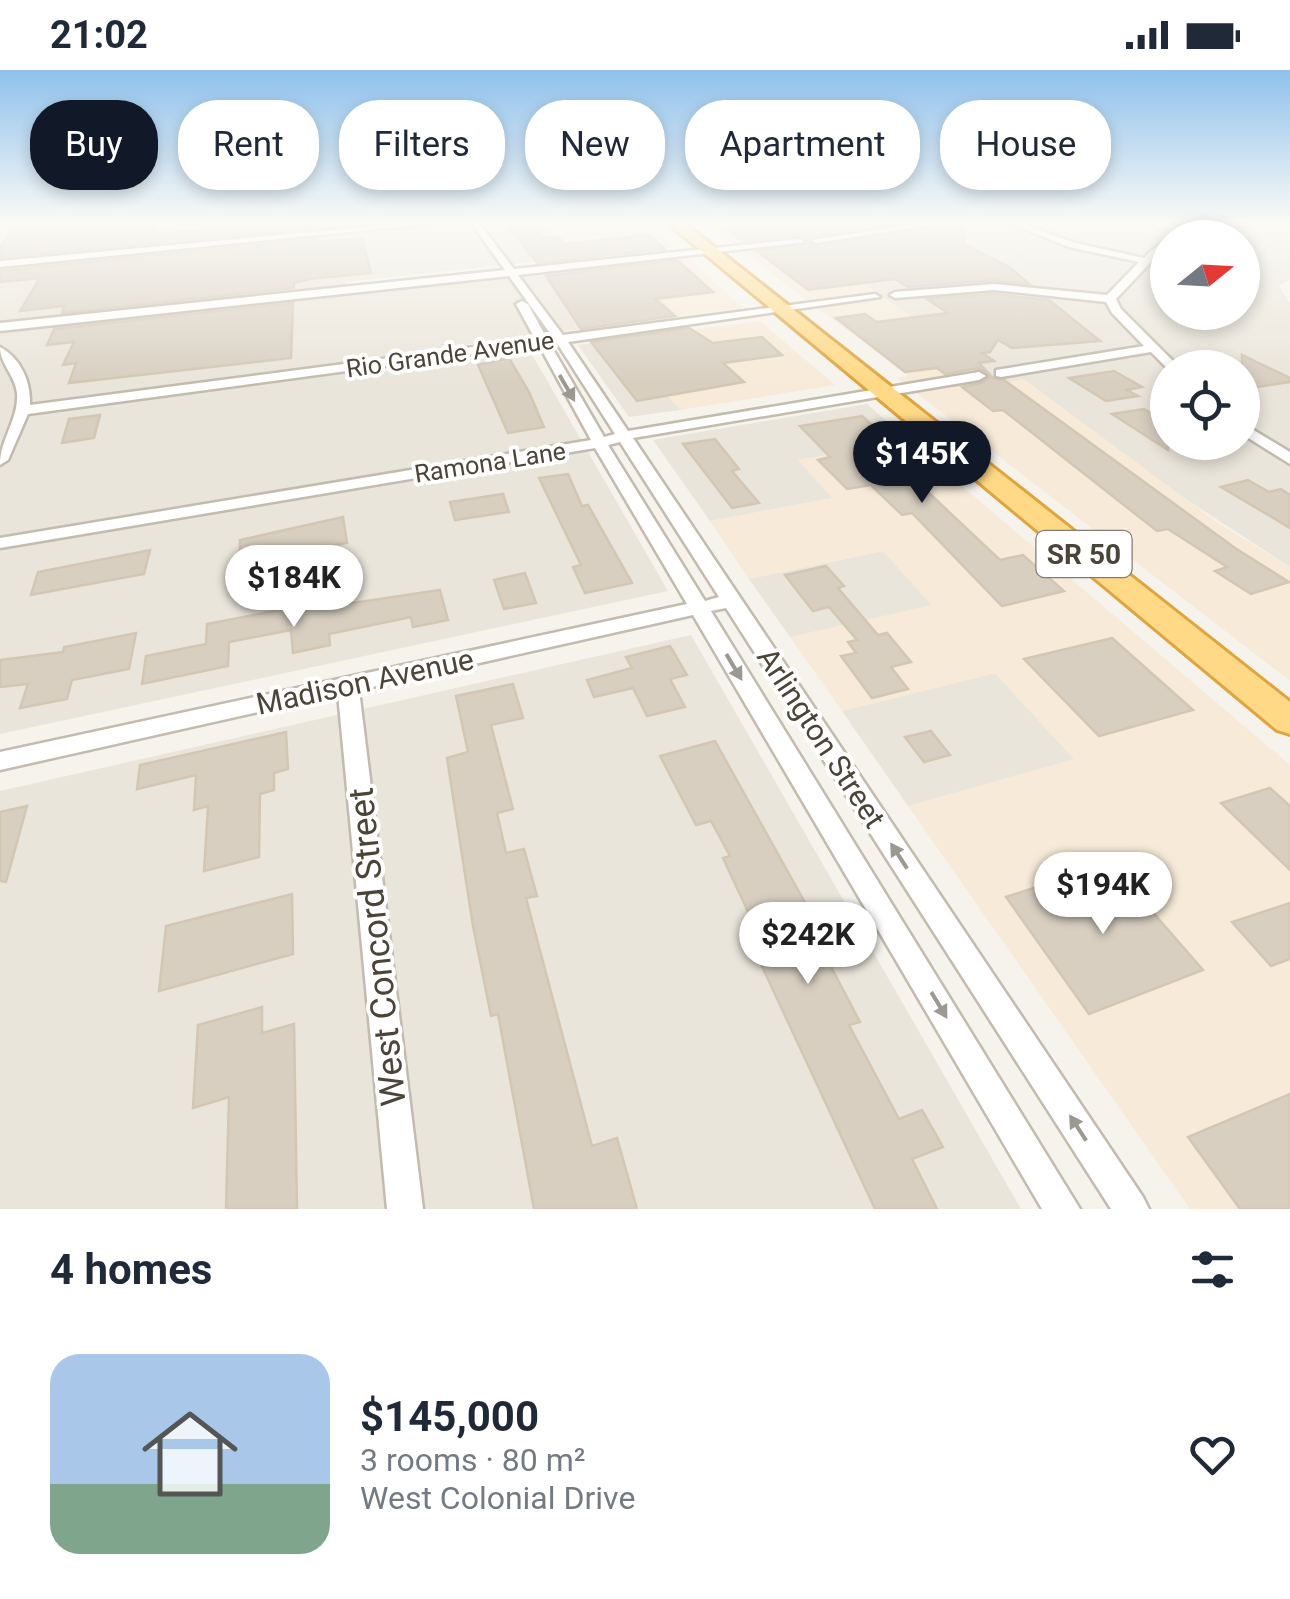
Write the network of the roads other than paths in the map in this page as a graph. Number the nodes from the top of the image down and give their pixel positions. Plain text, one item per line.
1 (451, 276) edge
2 (510, 276) edge
3 (741, 276) edge
4 (1129, 276) edge
5 (895, 295) dead end
6 (875, 298) dead end
7 (1110, 299) junction
8 (784, 310) junction
9 (0, 327) edge
10 (550, 340) junction
11 (1153, 348) joint
12 (0, 351) edge
13 (1001, 372) dead end
14 (979, 376) dead end
15 (885, 391) junction
16 (26, 410) junction
17 (610, 439) junction
18 (1260, 439) edge
19 (1290, 459) edge
20 (0, 460) edge
21 (0, 542) edge
22 (730, 601) junction
23 (699, 608) junction
24 (348, 686) junction
25 (1290, 721) edge
26 (0, 761) edge
27 (405, 1209) edge
28 (1062, 1209) edge
29 (1132, 1209) edge

1 - 9 street
2 - 10 street, Arlington Street
3 - 8 highway, SR 50
4 - 7 street
5 - 7 street
6 - 8 street, Rio Grande Avenue
7 - 11 street
8 - 10 street, Rio Grande Avenue
8 - 15 highway, SR 50
10 - 16 street, Rio Grande Avenue
10 - 17 street, Arlington Street
11 - 13 street
12 - 16 street
14 - 15 street, Ramona Lane
15 - 17 street, Ramona Lane
15 - 25 highway, SR 50
16 - 20 street
17 - 21 street, Ramona Lane
17 - 22 street, Arlington Street
17 - 23 street, Arlington Street
18 - 19 street
22 - 23 street, Madison Avenue
29 -> 22 street, Arlington Street
23 - 24 street, Madison Avenue
23 -> 28 street, Arlington Street
24 - 26 street, Madison Avenue
24 - 27 street, West Concord Street

